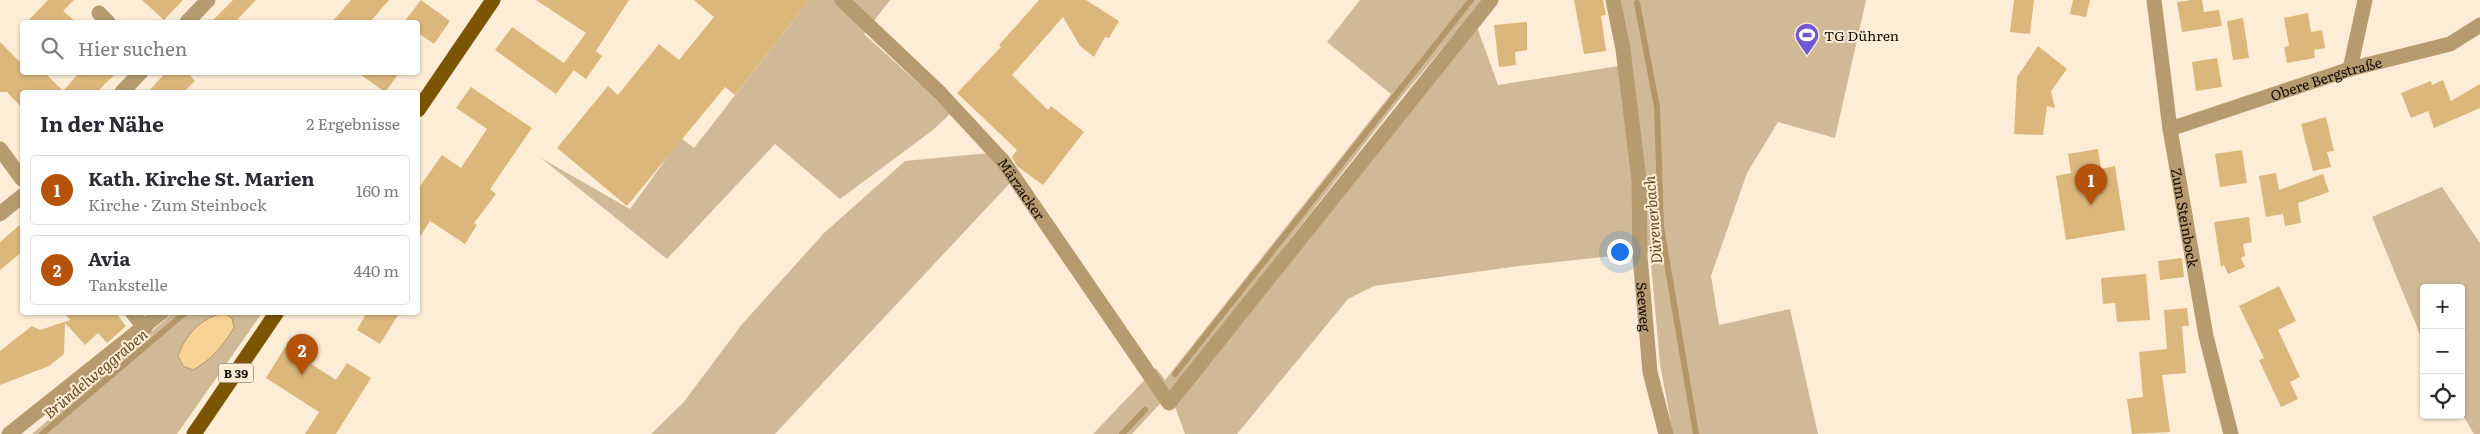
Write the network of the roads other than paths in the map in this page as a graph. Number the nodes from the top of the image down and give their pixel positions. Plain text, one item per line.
1 (208, 0) edge
2 (493, 0) edge
3 (842, 0) edge
4 (1491, 0) edge
5 (1613, 0) edge
6 (2154, 0) edge
7 (2366, 0) edge
8 (189, 20) edge
9 (2480, 25) edge
10 (2350, 69) junction
11 (138, 75) edge
12 (124, 90) edge
13 (420, 107) edge
14 (2170, 129) junction
15 (0, 149) edge
16 (20, 176) edge
17 (20, 198) edge
18 (0, 214) edge
19 (134, 315) edge
20 (159, 315) edge
21 (276, 315) edge
22 (145, 328) junction
23 (9, 434) edge
24 (194, 434) edge
25 (1666, 434) edge
26 (2231, 434) edge

1 - 8 street
2 - 13 main road
3 - 4 street, Märzacker
5 - 25 street, Seeweg
6 - 14 street, Zum Steinbock
7 - 10 street
9 - 10 street, Obere Bergstraße
10 - 14 street, Obere Bergstraße
11 - 12 street
14 - 26 street, Zum Steinbock
15 - 16 street
17 - 18 street
19 - 22 street
20 - 22 street
21 - 24 main road, B 39
22 - 23 street

